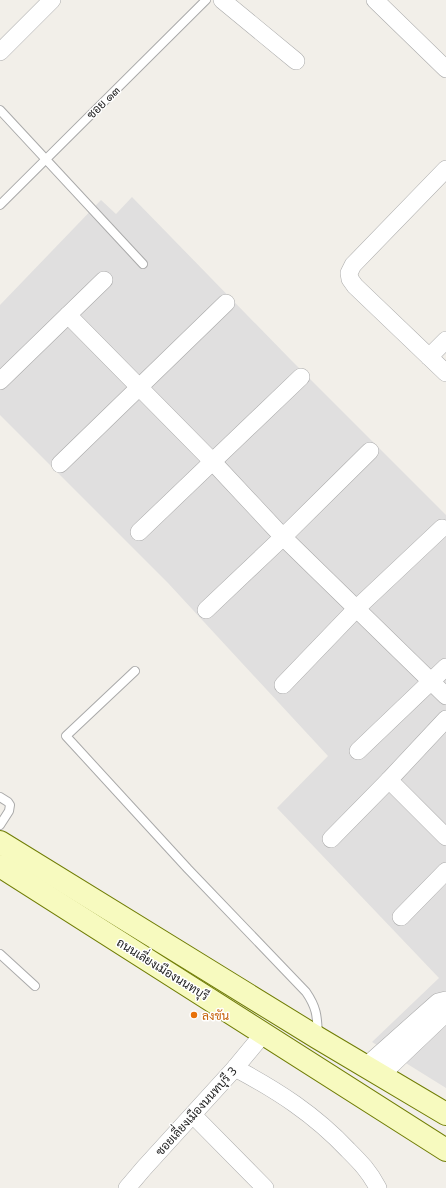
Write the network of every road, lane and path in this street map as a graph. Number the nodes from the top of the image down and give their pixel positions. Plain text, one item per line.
1 (52, 0) edge
2 (206, 0) edge
3 (222, 0) edge
4 (375, 0) edge
5 (0, 52) edge
6 (296, 61) dead end
7 (446, 69) edge
8 (0, 110) edge
9 (45, 159) junction
10 (446, 170) edge
11 (0, 205) edge
12 (143, 264) dead end
13 (104, 280) dead end
14 (226, 303) dead end
15 (68, 316) junction
16 (446, 340) edge
17 (429, 357) junction
18 (446, 373) edge
19 (301, 377) dead end
20 (0, 382) edge
21 (140, 388) junction
22 (370, 451) dead end
23 (212, 461) junction
24 (60, 464) dead end
25 (442, 528) dead end
26 (139, 532) dead end
27 (283, 537) junction
28 (357, 608) junction
29 (206, 610) dead end
30 (446, 667) edge
31 (135, 671) dead end
32 (431, 682) junction
33 (283, 685) dead end
34 (446, 696) edge
35 (446, 719) edge
36 (358, 751) dead end
37 (390, 780) junction
38 (0, 797) edge
39 (0, 825) edge
40 (446, 837) edge
41 (331, 839) dead end
42 (0, 842) edge
43 (0, 866) edge
44 (446, 871) edge
45 (401, 917) dead end
46 (0, 954) edge
47 (36, 986) dead end
48 (446, 1000) edge
49 (446, 1010) edge
50 (264, 1033) junction
51 (318, 1038) junction
52 (235, 1068) junction
53 (374, 1070) junction
54 (446, 1114) edge
55 (193, 1115) junction
56 (446, 1150) edge
57 (127, 1188) edge
58 (266, 1188) edge
59 (378, 1188) edge

1 - 5 street
2 - 9 lane, ซอย ๑๓
3 - 6 street
4 - 7 street
8 - 9 lane
9 - 11 lane, ซอย ๑๓
9 - 12 lane
10 - 17 street
13 - 15 street
14 - 21 street
15 - 20 street
15 - 21 street
16 - 17 street
17 - 18 street
19 - 23 street
21 - 23 street
21 - 24 street
22 - 27 street
23 - 26 street
23 - 27 street
25 - 28 street
27 - 28 street
27 - 29 street
28 - 32 street
28 - 33 street
30 - 32 street
31 - 51 lane
32 - 34 street
32 - 36 street
35 - 37 street
37 - 40 street
37 - 41 street
38 - 39 lane
42 - 51 main road, ถนนเลี่ยงเมืองนนทบุรี
43 - 50 main road, ถนนเลี่ยงเมืองนนทบุรี
44 - 45 street
46 - 47 lane
48 - 53 street
49 - 53 street
50 - 52 street, ซอยเลี่ยงเมืองนนทบุรี 3
50 - 56 main road, ถนนเลี่ยงเมืองนนทบุรี
51 - 53 main road, ถนนเลี่ยงเมืองนนทบุรี
52 - 55 street, ซอยเลี่ยงเมืองนนทบุรี 3
52 - 59 street
53 - 54 main road, ถนนเลี่ยงเมืองนนทบุรี
55 - 57 street, ซอยเลี่ยงเมืองนนทบุรี 3
55 - 58 street

